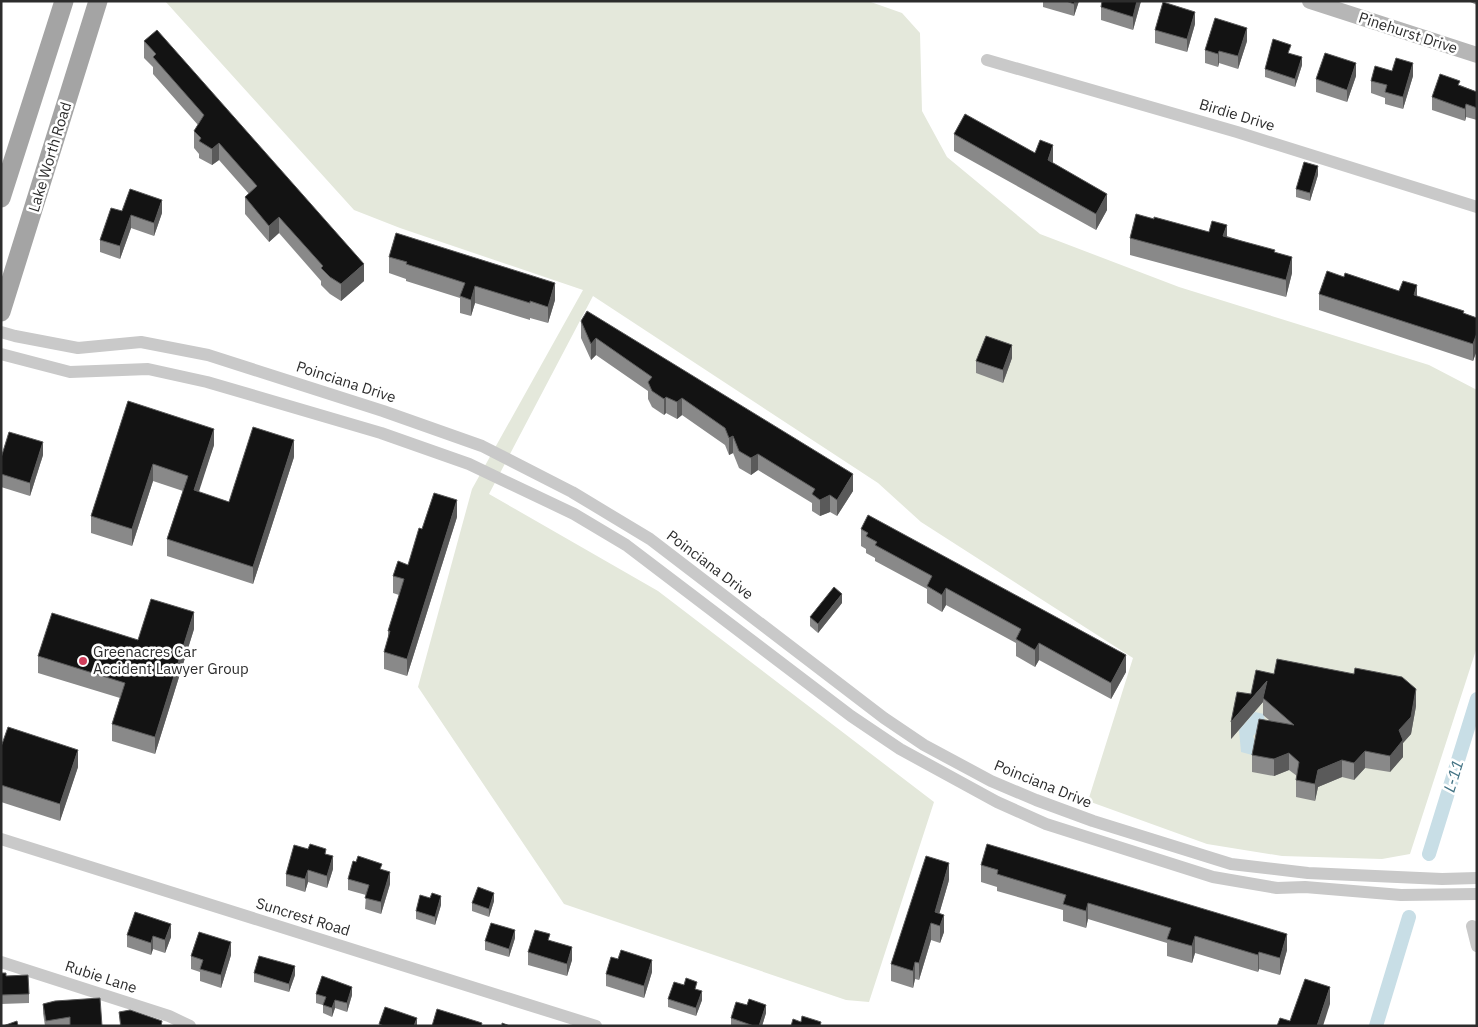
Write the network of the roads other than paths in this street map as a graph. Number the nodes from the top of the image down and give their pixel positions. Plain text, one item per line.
1 (64, 1) edge
2 (98, 1) edge
3 (1310, 1) edge
4 (1477, 55) edge
5 (987, 60) dead end
6 (1, 198) edge
7 (1477, 207) edge
8 (1, 312) edge
9 (1, 332) edge
10 (1, 354) edge
11 (1, 839) edge
12 (1477, 878) edge
13 (1477, 894) edge
14 (1472, 926) dead end
15 (1477, 946) edge
16 (1, 962) edge
17 (190, 1026) edge
18 (596, 1026) edge

1 - 6 main road
2 - 8 main road, Lake Worth Road
3 - 4 street, Pinehurst Drive
5 - 7 street, Birdie Drive
9 - 12 street, Poinciana Drive
10 - 13 street
11 - 18 street, Suncrest Road
14 - 15 street
16 - 17 street, Rubie Lane

